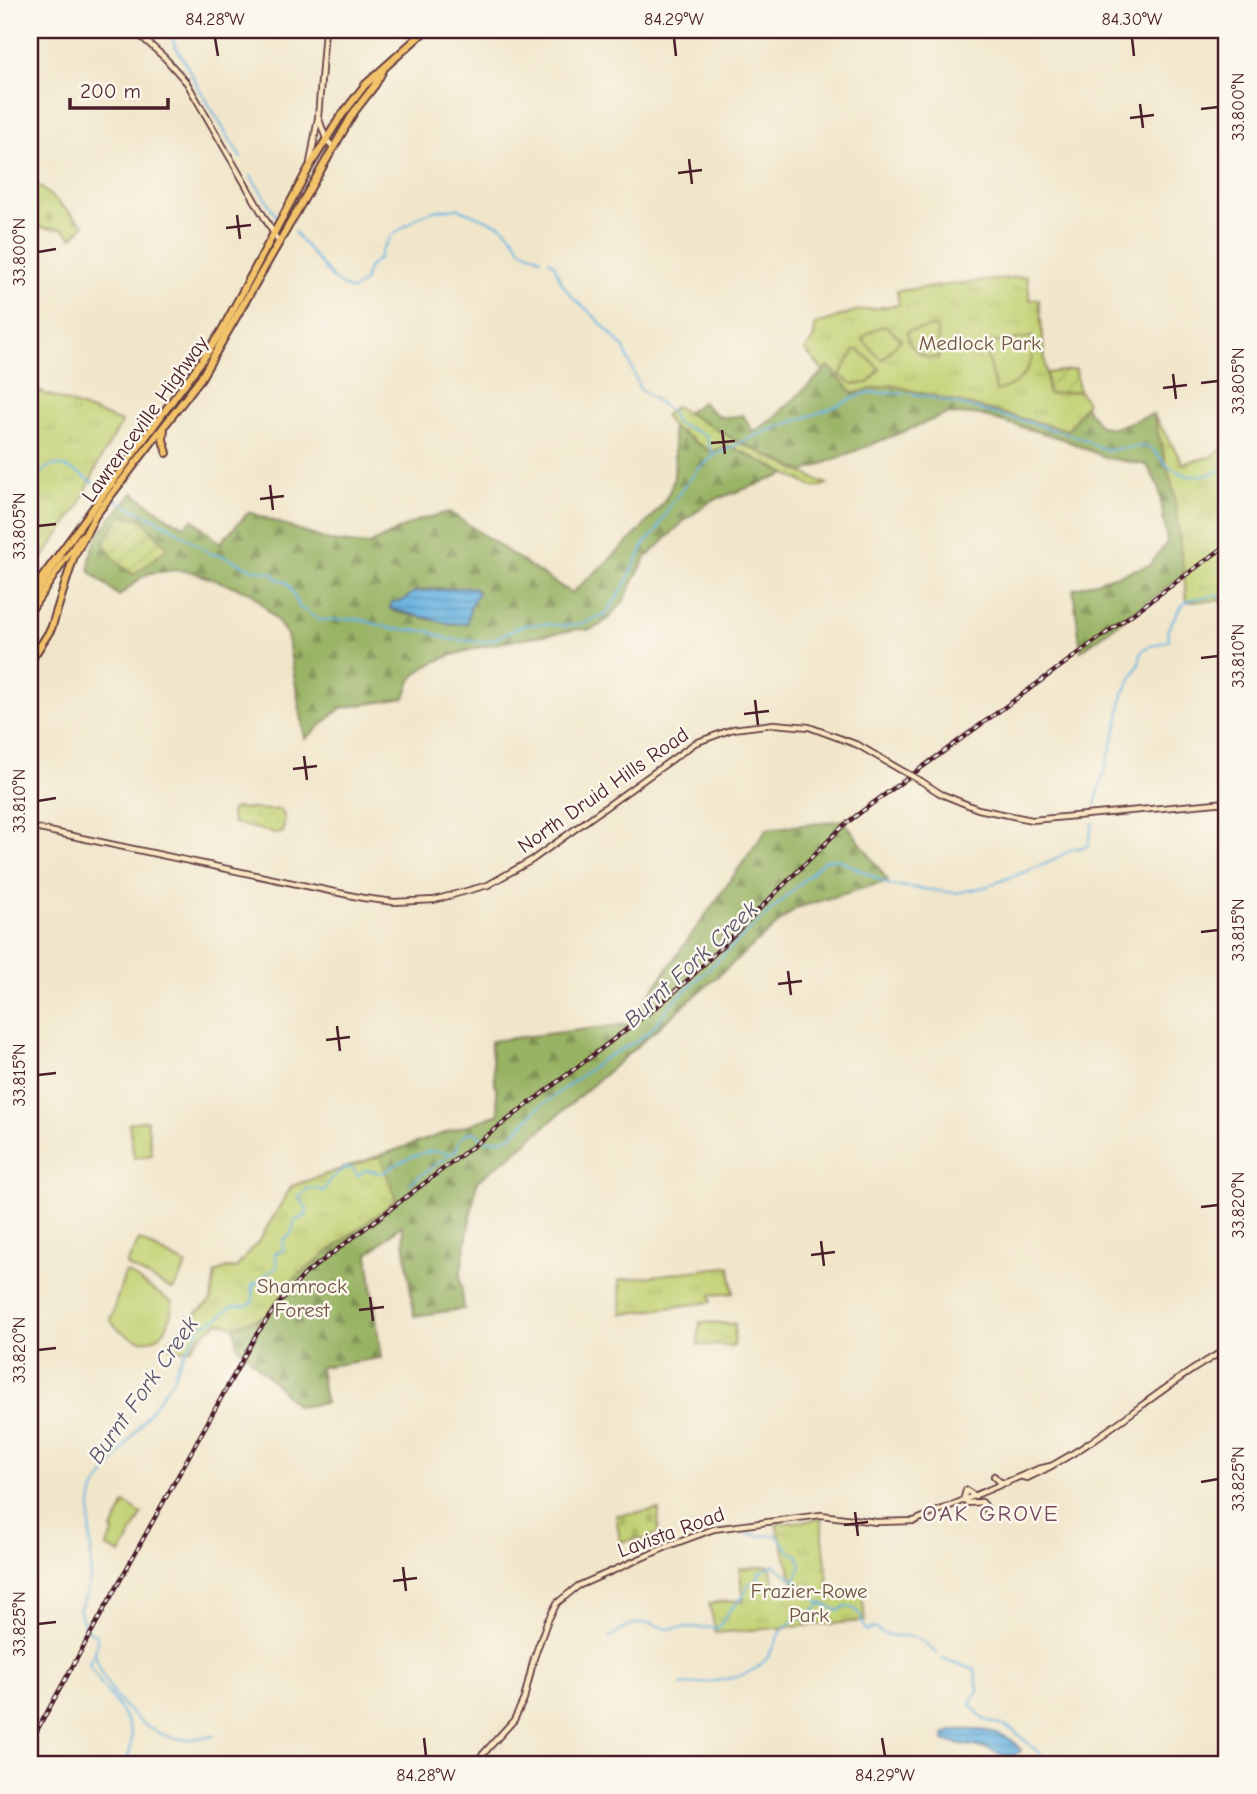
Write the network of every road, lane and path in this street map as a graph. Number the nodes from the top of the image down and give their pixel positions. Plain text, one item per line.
1 (134, 30) edge
2 (325, 30) edge
3 (426, 30) edge
4 (383, 70) junction
5 (318, 118) junction
6 (326, 139) junction
7 (333, 147) junction
8 (308, 171) junction
9 (276, 238) junction
10 (165, 425) junction
11 (142, 453) junction
12 (113, 484) junction
13 (102, 500) junction
14 (95, 516) junction
15 (68, 544) junction
16 (30, 594) edge
17 (30, 604) edge
18 (30, 612) edge
19 (30, 662) edge
20 (1227, 802) edge
21 (30, 827) edge
22 (1227, 1349) edge
23 (994, 1476) dead end
24 (1008, 1483) junction
25 (976, 1496) junction
26 (960, 1503) junction
27 (988, 1514) dead end
28 (474, 1764) edge

1 - 9 main road
2 - 5 main road
3 - 4 highway
4 - 6 highway
4 - 7 highway
5 - 6 main road
5 - 8 main road
6 - 7 main road
6 - 8 highway
7 - 9 highway
8 - 9 highway
9 - 10 highway, Lawrenceville Highway
9 - 12 highway, Lawrenceville Highway
10 - 11 highway, Lawrenceville Highway
10 - 11 highway
11 - 12 highway, Lawrenceville Highway
12 - 13 highway, Lawrenceville Highway
13 - 14 highway, Lawrenceville Highway
13 - 15 highway, Lawrenceville Highway
14 - 18 main road, Lawrenceville Highway
14 - 19 highway
15 - 16 highway
15 - 17 main road, Lawrenceville Highway
20 - 21 main road, North Druid Hills Road, bridge
22 - 24 main road, Lavista Road
23 - 24 main road
24 - 25 main road, Lavista Road
25 - 26 main road, Lavista Road
25 - 26 main road
26 - 27 main road
26 - 28 main road, Lavista Road

